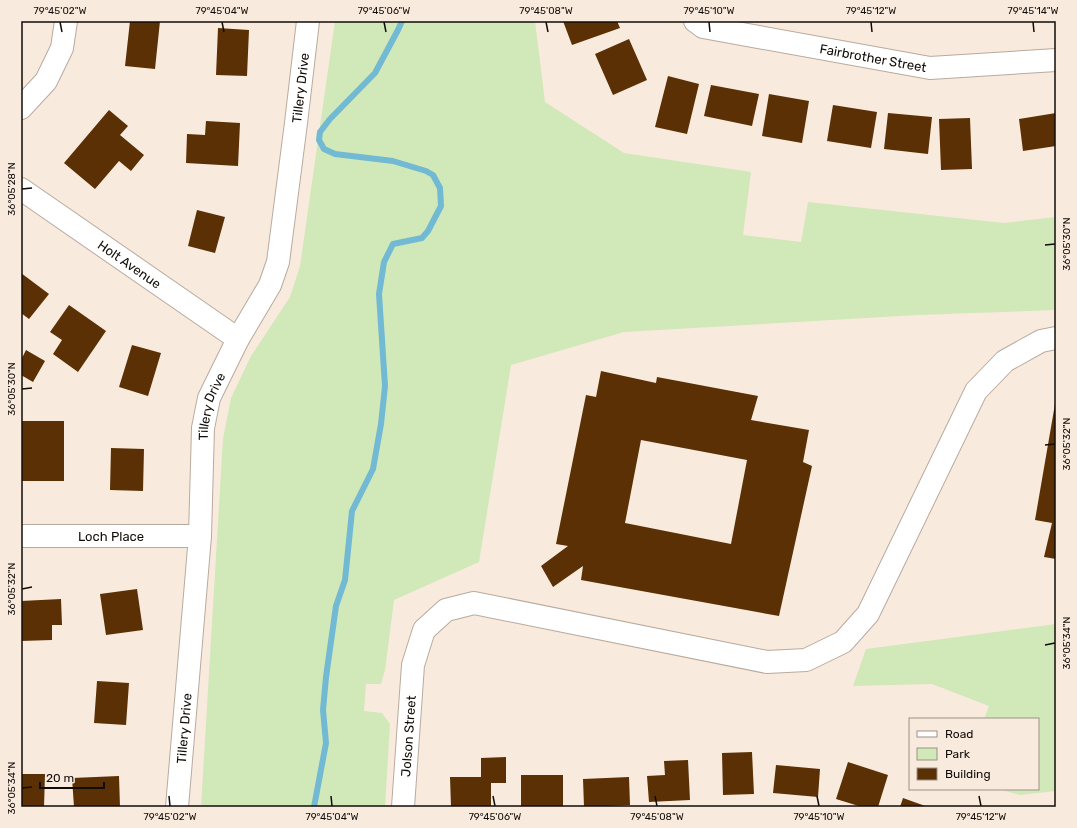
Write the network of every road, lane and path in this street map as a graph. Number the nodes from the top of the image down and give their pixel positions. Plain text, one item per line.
1 (66, 21) edge
2 (308, 21) edge
3 (695, 21) edge
4 (1056, 60) edge
5 (21, 108) edge
6 (21, 189) edge
7 (1056, 338) edge
8 (238, 339) junction
9 (21, 536) edge
10 (200, 536) junction
11 (177, 807) edge
12 (403, 807) edge

1 - 5 street
2 - 8 street, Tillery Drive
3 - 4 street, Fairbrother Street
6 - 8 street, Holt Avenue
7 - 12 street, Jolson Street
8 - 10 street, Tillery Drive
9 - 10 street, Loch Place
10 - 11 street, Tillery Drive

